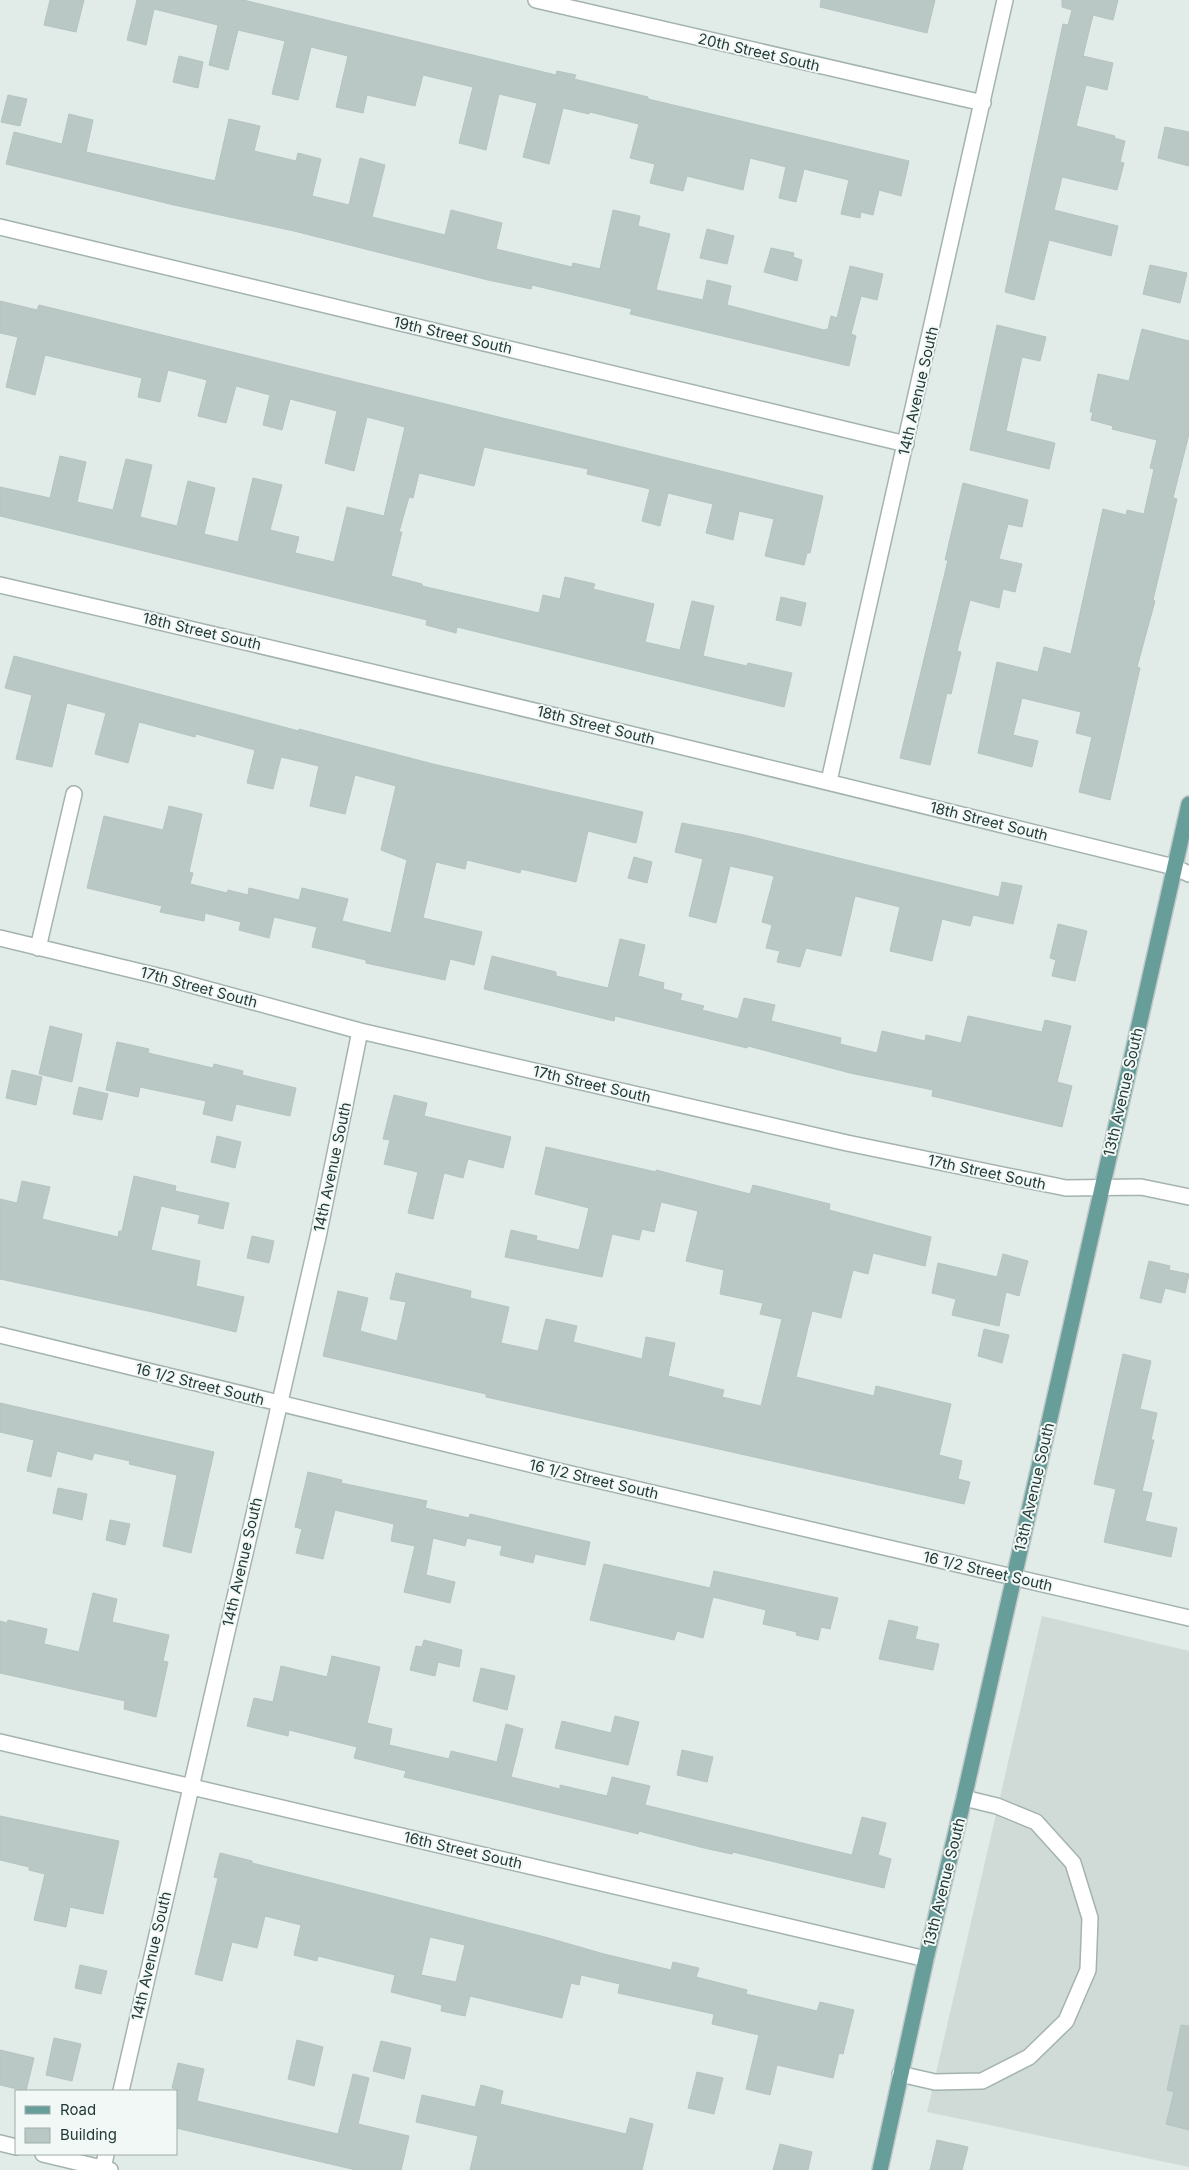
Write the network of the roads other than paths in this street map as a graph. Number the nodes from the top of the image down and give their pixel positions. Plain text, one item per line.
1 (536, 0) edge
2 (1006, 0) edge
3 (983, 104) junction
4 (0, 227) edge
5 (906, 444) junction
6 (0, 585) edge
7 (829, 781) junction
8 (74, 794) dead end
9 (1189, 804) edge
10 (1174, 867) junction
11 (1189, 874) edge
12 (0, 938) edge
13 (38, 948) junction
14 (360, 1031) junction
15 (1102, 1187) junction
16 (1189, 1197) edge
17 (0, 1335) edge
18 (278, 1403) junction
19 (1013, 1577) junction
20 (1189, 1618) edge
21 (0, 1742) edge
22 (190, 1787) junction
23 (964, 1798) junction
24 (926, 1959) junction
25 (900, 2074) junction
26 (121, 2090) edge
27 (0, 2143) edge
28 (15, 2147) edge
29 (48, 2155) edge
30 (106, 2166) edge
31 (880, 2170) edge

1 - 3 street, 20th Street South
2 - 3 street, 14th Avenue South
3 - 5 street, 14th Avenue South
4 - 5 street, 19th Street South
5 - 7 street, 14th Avenue South
6 - 7 street, 18th Street South
7 - 10 street, 18th Street South
8 - 13 street
9 - 10 main road, 13th Avenue South
10 - 11 street, 18th Street South
10 - 15 main road, 13th Avenue South
12 - 13 street, 17th Street South
13 - 14 street, 17th Street South
14 - 15 street, 17th Street South
14 - 18 street, 14th Avenue South
15 - 16 street, 17th Street South
15 - 19 main road, 13th Avenue South
17 - 18 street, 16 1/2 Street South
18 - 19 street, 16 1/2 Street South
18 - 22 street, 14th Avenue South
19 - 20 street, 16 1/2 Street South
19 - 23 main road, 13th Avenue South
21 - 22 street, 16th Street South
22 - 24 street, 16th Street South
22 - 26 street, 14th Avenue South
23 - 24 main road, 13th Avenue South
23 - 25 street
24 - 25 main road, 13th Avenue South
25 - 31 main road, 13th Avenue South
27 - 28 street
29 - 30 street

